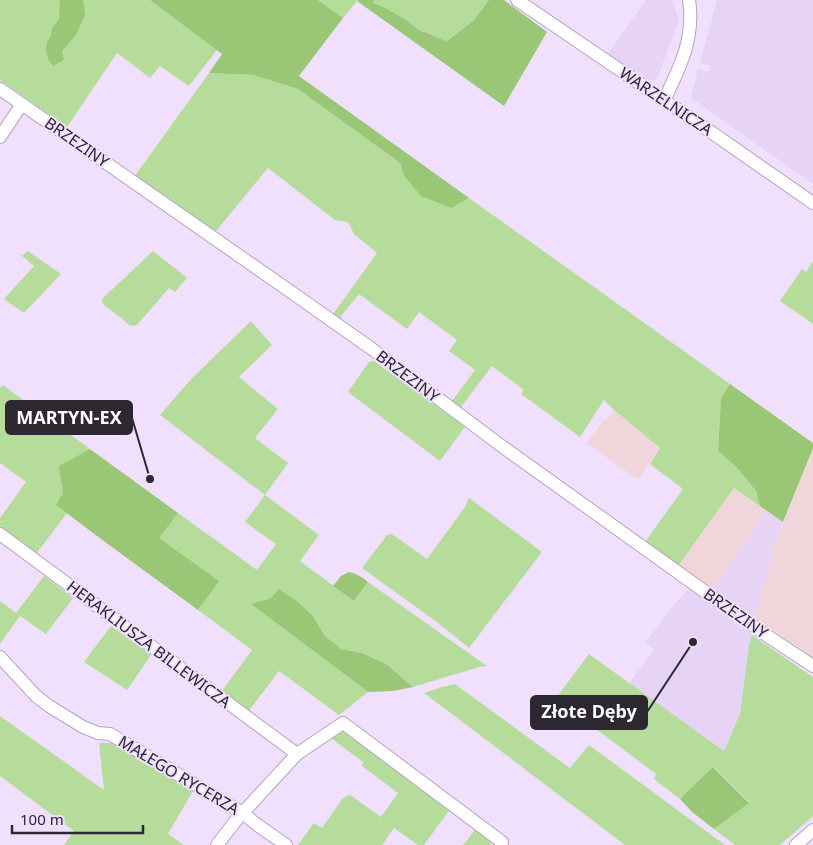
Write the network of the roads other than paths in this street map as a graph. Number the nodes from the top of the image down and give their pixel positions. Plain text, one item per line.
1 (517, 0) edge
2 (689, 0) edge
3 (0, 89) edge
4 (664, 100) junction
5 (22, 104) junction
6 (0, 137) edge
7 (813, 203) edge
8 (0, 534) edge
9 (0, 657) edge
10 (813, 666) edge
11 (297, 754) junction
12 (243, 813) junction
13 (813, 830) edge
14 (502, 842) dead end
15 (217, 845) edge
16 (286, 845) edge
17 (796, 845) edge

1 - 4 street, WARZELNICZA
2 - 4 street
3 - 5 street, BRZEZINY
4 - 7 street, WARZELNICZA
5 - 6 street
5 - 10 street, BRZEZINY
8 - 11 street, HERAKLIUSZA BILLEWICZA
9 - 12 street, MAŁEGO RYCERZA
11 - 12 street
11 - 14 street
12 - 15 street
12 - 16 street, MAŁEGO RYCERZA
13 - 17 street

